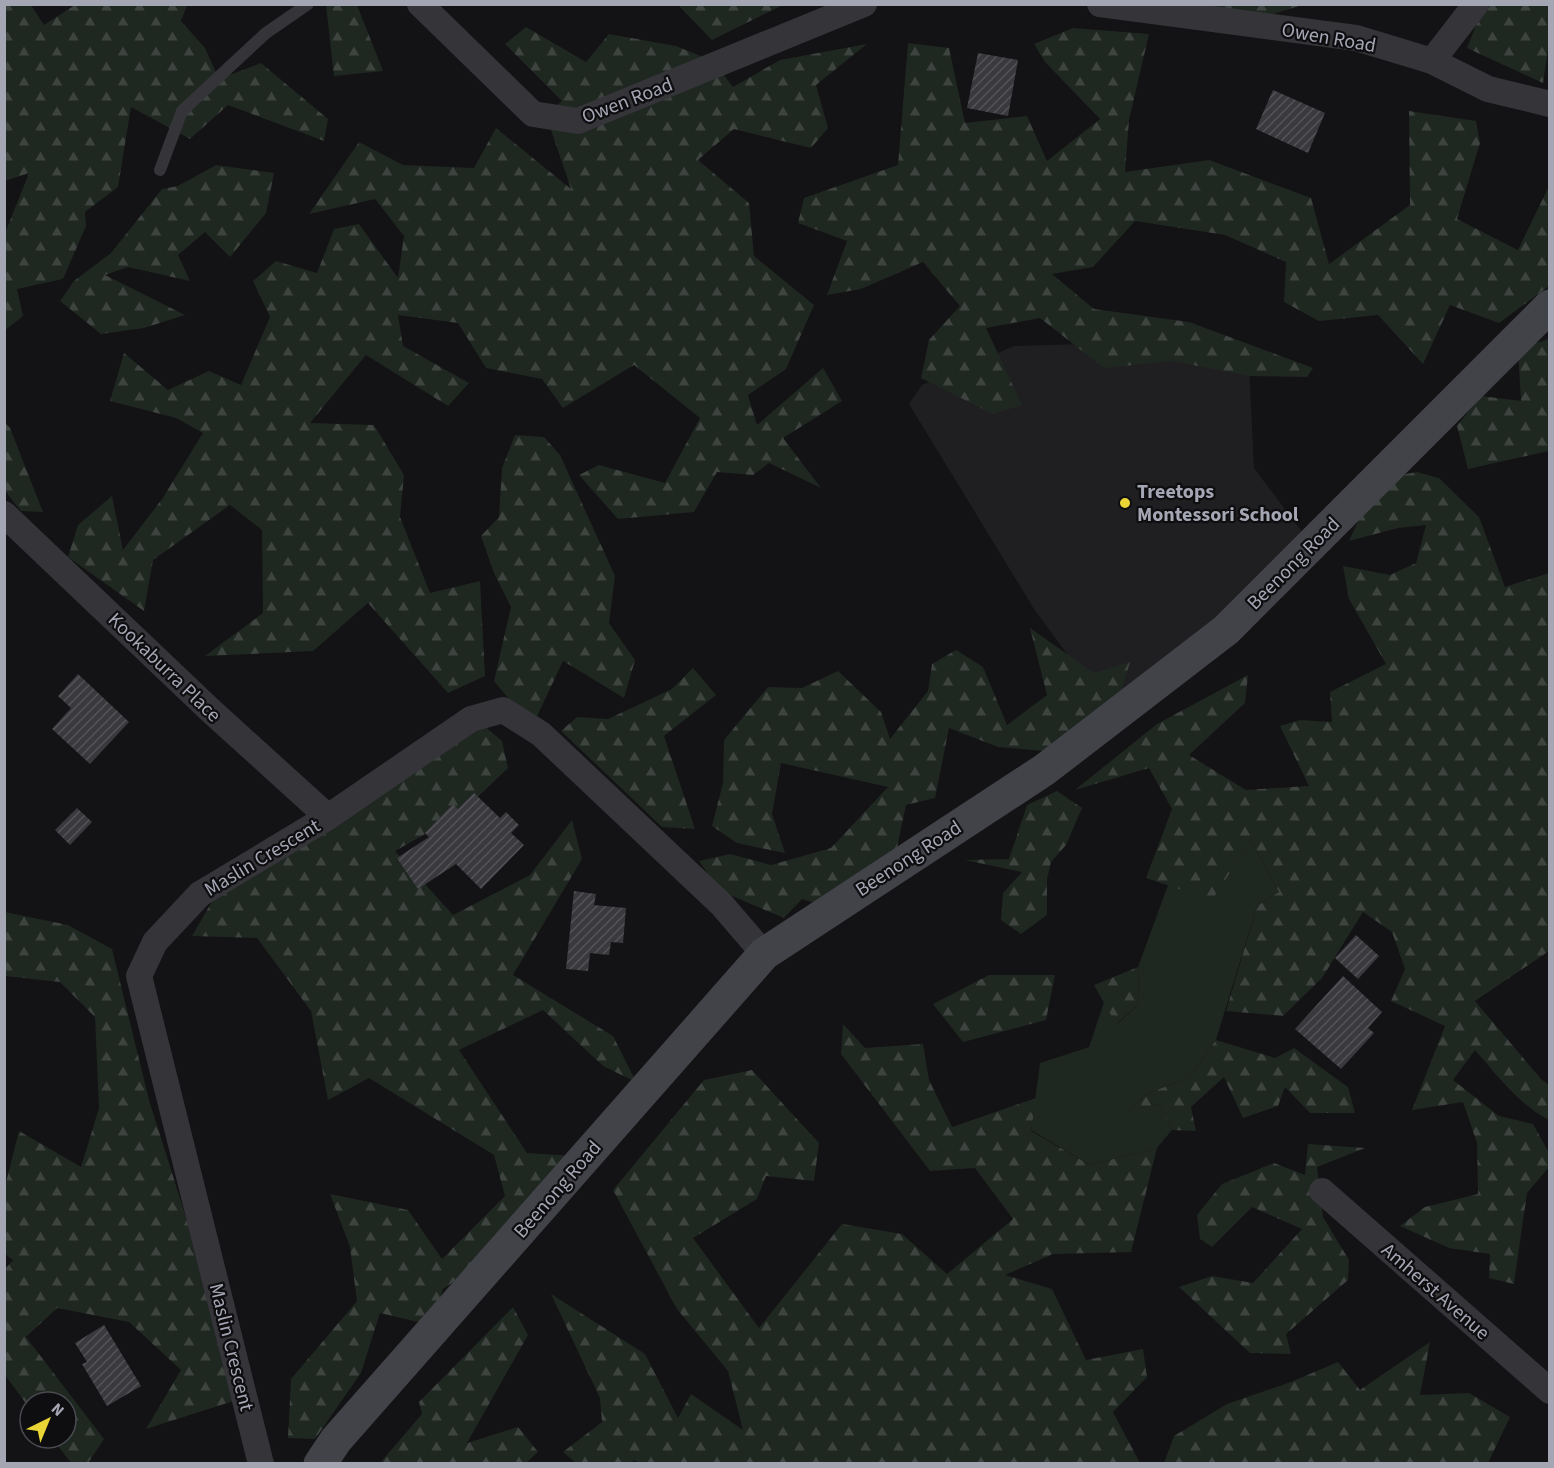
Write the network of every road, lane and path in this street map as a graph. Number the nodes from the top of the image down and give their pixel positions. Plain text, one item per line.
1 (308, 4) edge
2 (420, 4) edge
3 (864, 4) edge
4 (1100, 4) edge
5 (1476, 4) edge
6 (1432, 61) junction
7 (1550, 104) edge
8 (160, 170) dead end
9 (1550, 306) edge
10 (4, 514) edge
11 (328, 817) junction
12 (764, 954) junction
13 (1322, 1191) dead end
14 (1550, 1391) edge
15 (261, 1464) edge
16 (320, 1464) edge

1 - 8 lane
2 - 3 street, Owen Road
4 - 6 street, Owen Road
5 - 6 street
6 - 7 street, Owen Road
9 - 12 street, Beenong Road
10 - 11 street, Kookaburra Place
11 - 12 street, Maslin Crescent
11 - 15 street, Maslin Crescent
12 - 16 street, Beenong Road
13 - 14 street, Amherst Avenue

